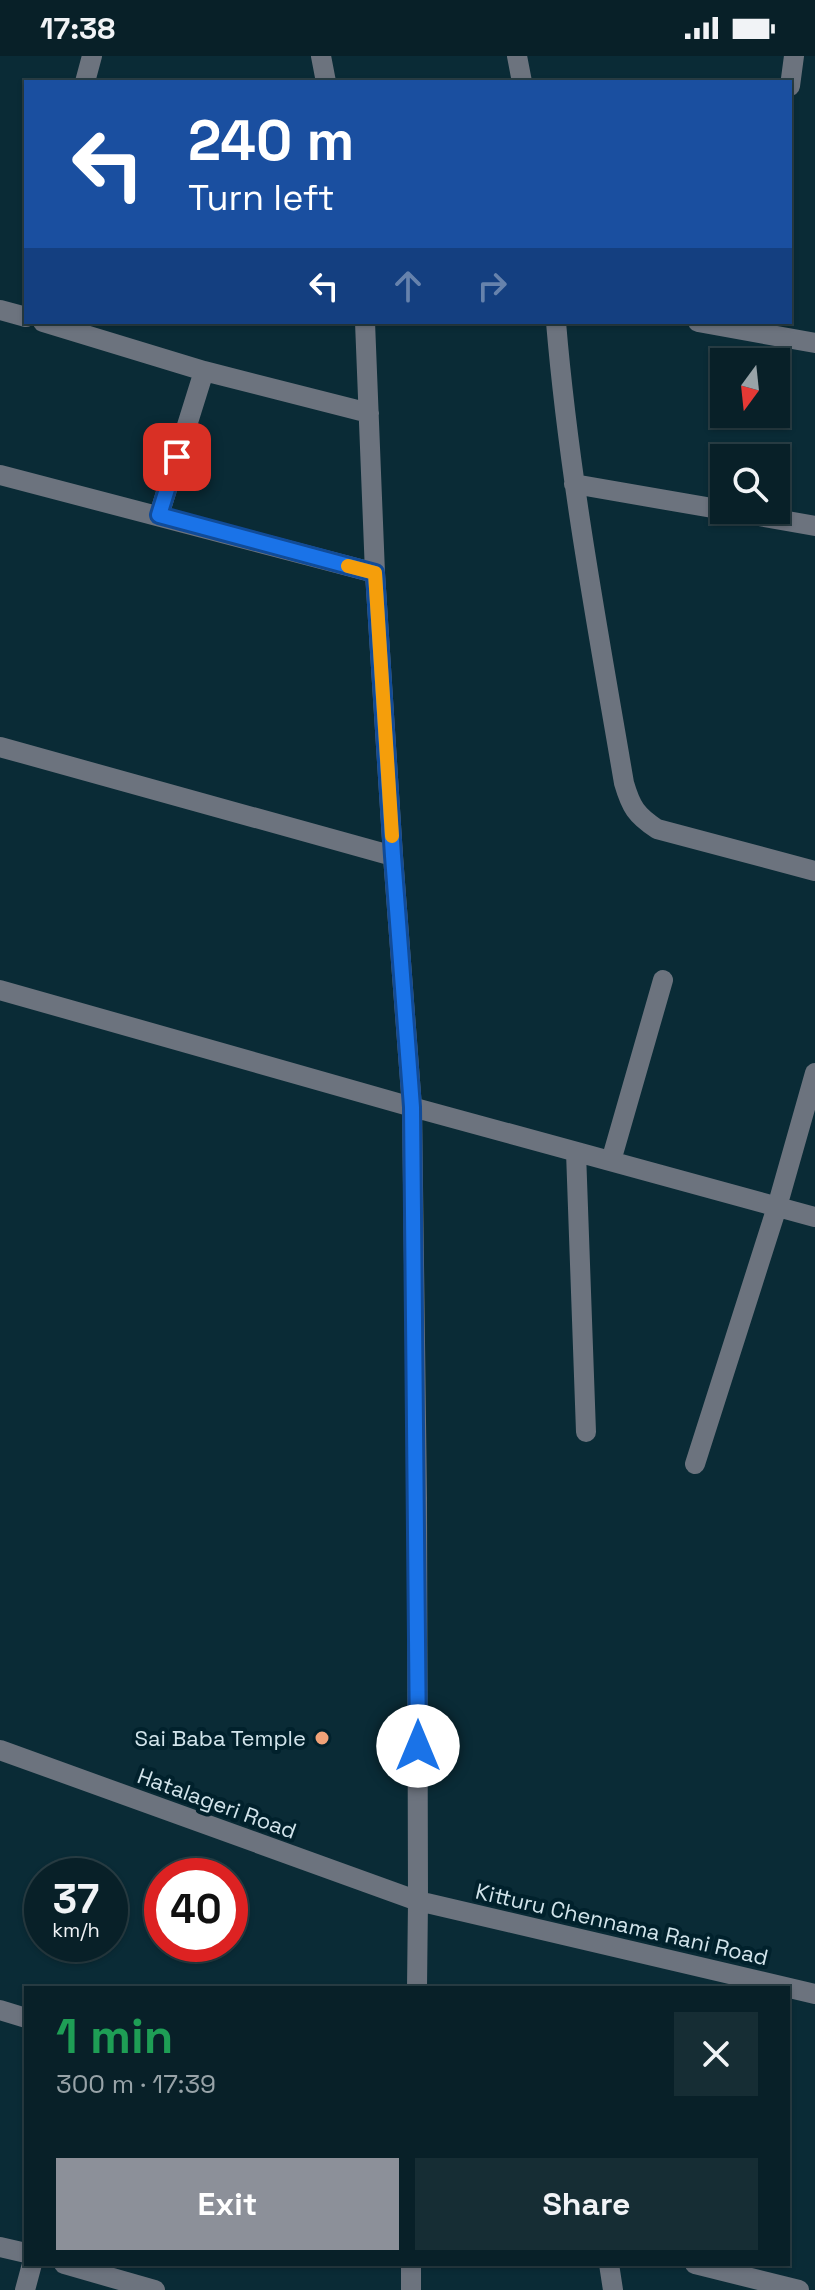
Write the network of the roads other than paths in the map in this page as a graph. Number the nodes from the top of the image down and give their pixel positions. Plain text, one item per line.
1 (92, 56) edge
2 (321, 56) edge
3 (517, 56) edge
4 (794, 56) edge
5 (86, 80) edge
6 (326, 80) edge
7 (522, 80) edge
8 (791, 80) edge
9 (0, 310) edge
10 (24, 310) edge
11 (50, 324) edge
12 (365, 324) edge
13 (556, 324) edge
14 (719, 324) edge
15 (750, 327) edge
16 (815, 343) edge
17 (204, 371) junction
18 (369, 413) junction
19 (0, 475) edge
20 (574, 484) junction
21 (710, 507) edge
22 (159, 515) junction
23 (790, 522) edge
24 (815, 526) edge
25 (375, 573) junction
26 (0, 747) edge
27 (393, 856) junction
28 (815, 871) edge
29 (663, 980) dead end
30 (0, 990) edge
31 (815, 1073) edge
32 (412, 1107) junction
33 (576, 1152) junction
34 (611, 1161) junction
35 (777, 1207) junction
36 (815, 1217) edge
37 (586, 1432) dead end
38 (695, 1464) dead end
39 (0, 1750) edge
40 (418, 1901) junction
41 (417, 1986) edge
42 (781, 1986) edge
43 (790, 1988) edge
44 (815, 1994) edge
45 (0, 2010) edge
46 (24, 2017) edge
47 (0, 2247) edge
48 (24, 2253) edge
49 (31, 2266) edge
50 (71, 2266) edge
51 (411, 2266) edge
52 (609, 2266) edge
53 (703, 2266) edge
54 (25, 2290) edge
55 (155, 2290) edge
56 (411, 2290) edge
57 (613, 2290) edge
58 (799, 2290) edge

1 - 5 street
2 - 6 street
3 - 7 street
4 - 8 street
9 - 10 street
11 - 17 street
12 - 18 street
13 - 20 street
14 - 15 street
15 - 16 street
17 - 18 street
17 - 22 street
18 - 25 street
19 - 22 street
20 - 21 street
20 - 28 street
22 - 25 street
23 - 24 street
25 - 27 street
26 - 27 street
27 - 32 street
29 - 34 street
30 - 32 street
31 - 35 street
32 - 33 street
32 - 40 street
33 - 34 street
33 - 37 street
34 - 35 street
35 - 36 street
35 - 38 street
39 - 40 street, Hatalageri Road
40 - 41 street
40 - 42 street, Kitturu Chennama Rani Road
43 - 44 street, Kitturu Chennama Rani Road
45 - 46 street
47 - 48 street
49 - 54 street
50 - 55 street
51 - 56 street
52 - 57 street
53 - 58 street

